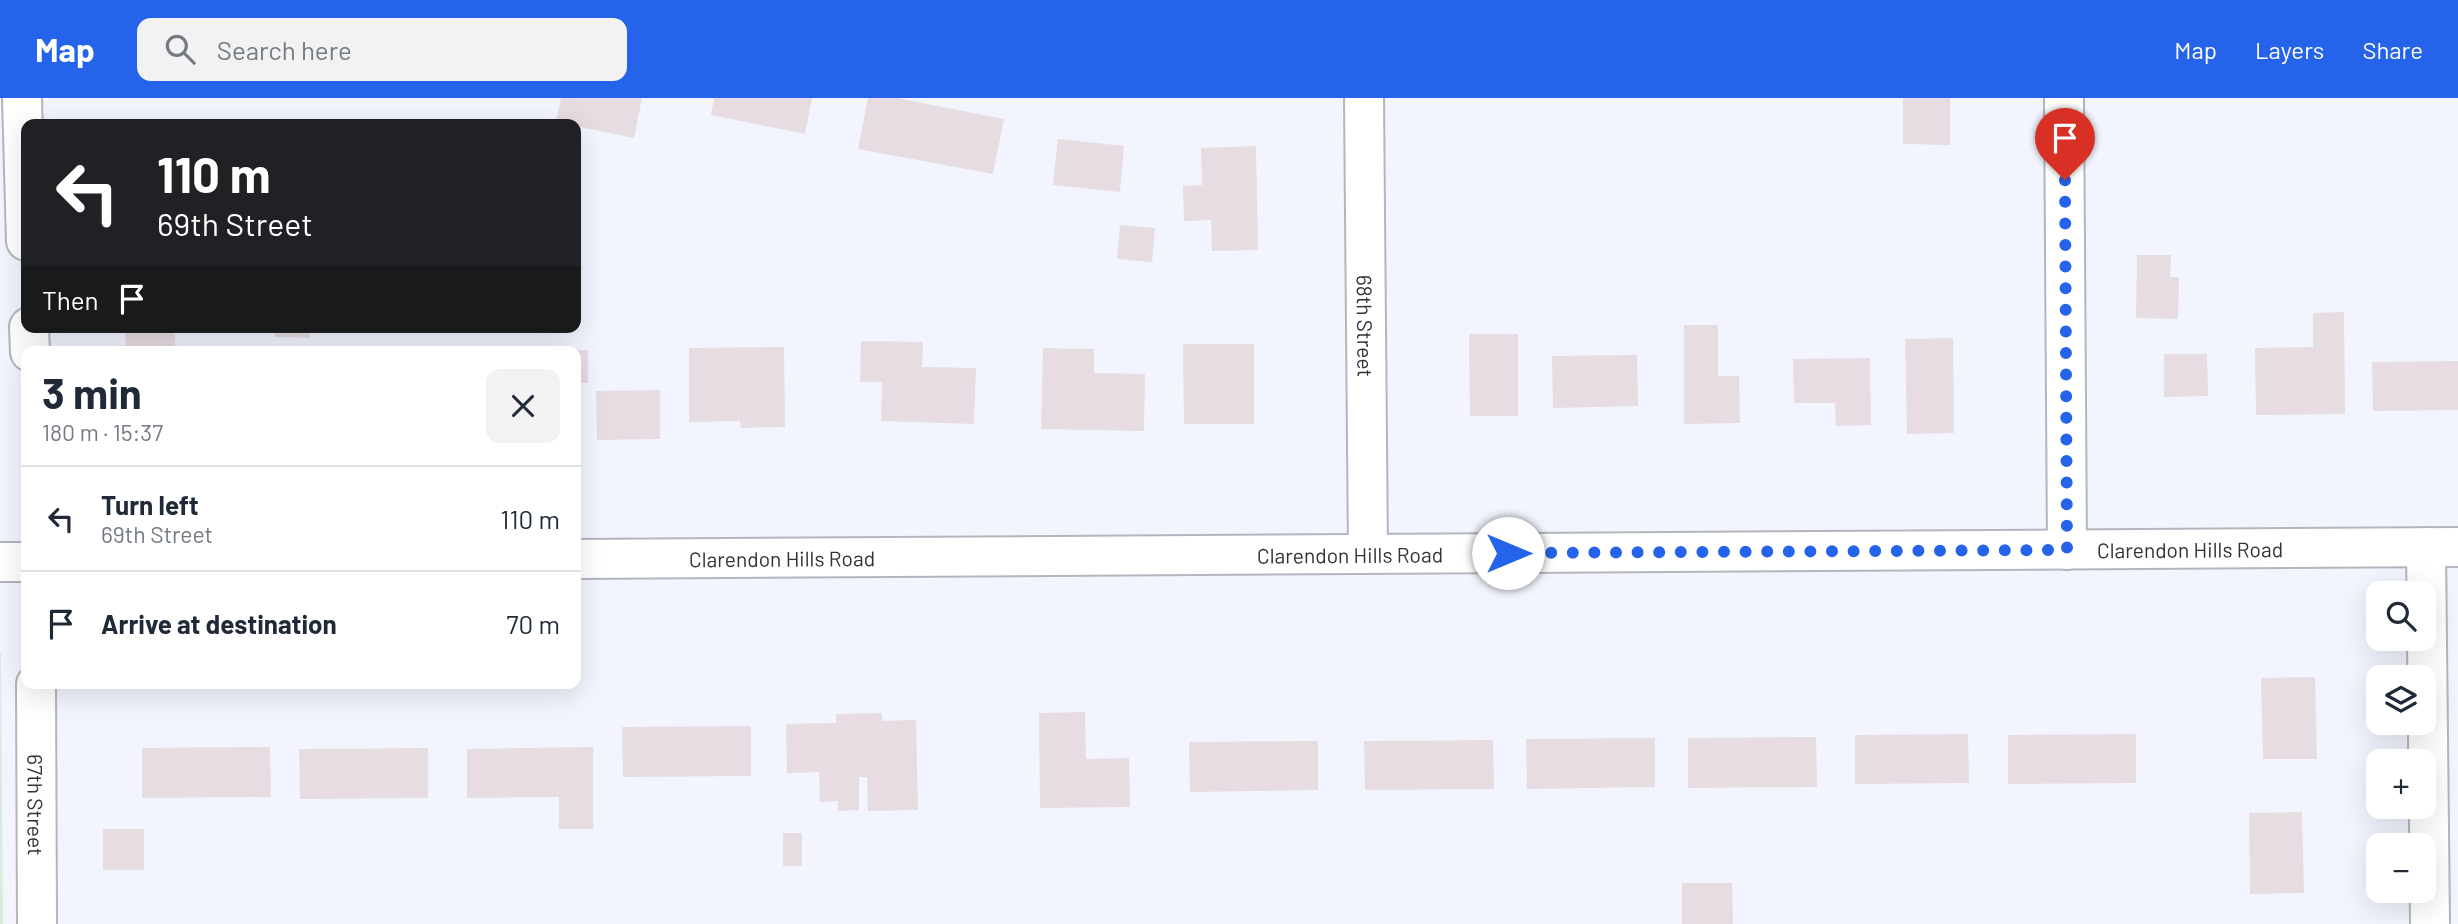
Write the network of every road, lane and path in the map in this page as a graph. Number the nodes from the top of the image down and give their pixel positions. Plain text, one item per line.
1 (22, 98) edge
2 (1364, 98) edge
3 (2064, 98) edge
4 (23, 119) edge
5 (2442, 547) edge
6 (2067, 550) junction
7 (1368, 554) junction
8 (581, 559) edge
9 (0, 562) edge
10 (21, 562) edge
11 (36, 689) edge
12 (37, 924) edge
13 (2430, 924) edge

1 - 4 street
2 - 7 street, 68th Street
3 - 6 street
5 - 6 street, Clarendon Hills Road
5 - 13 street
6 - 7 street, Clarendon Hills Road
7 - 8 street, Clarendon Hills Road
9 - 10 street
11 - 12 street, 67th Street

